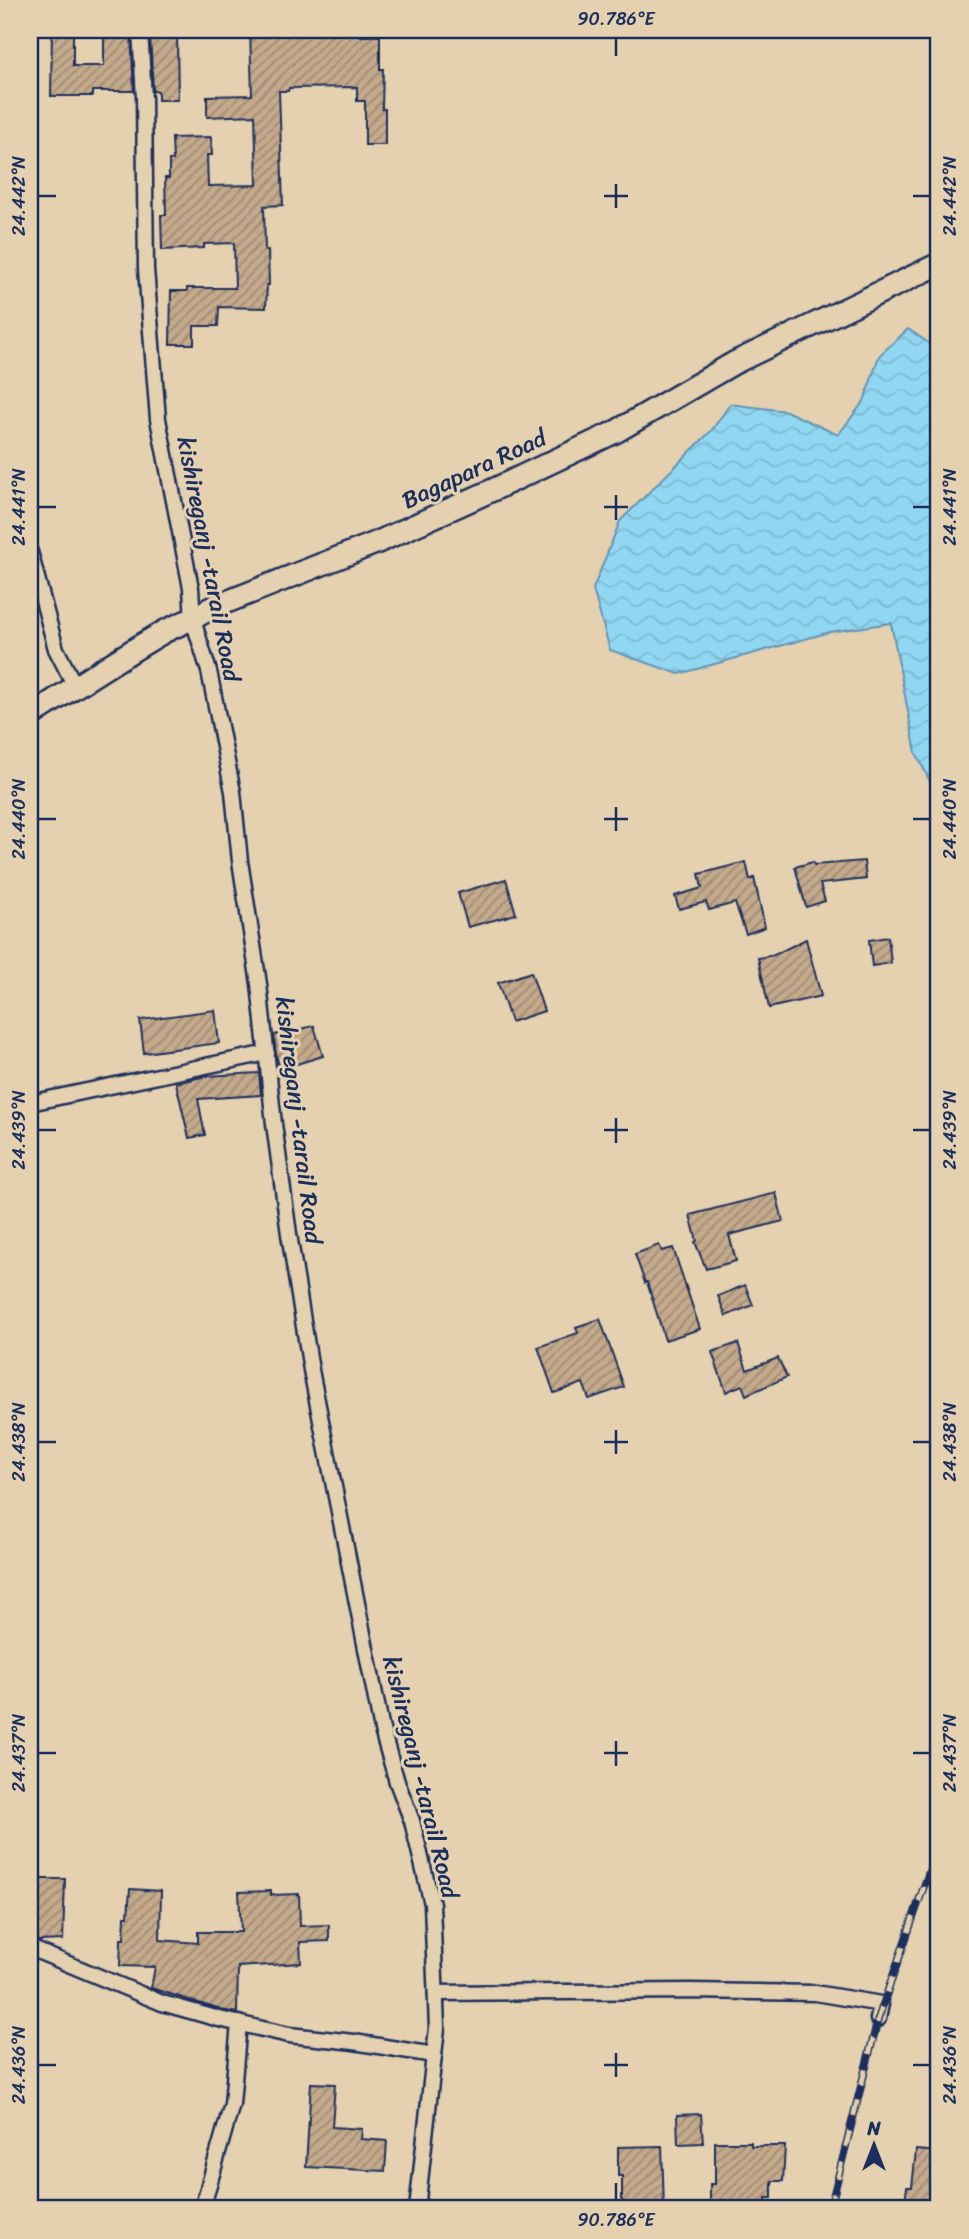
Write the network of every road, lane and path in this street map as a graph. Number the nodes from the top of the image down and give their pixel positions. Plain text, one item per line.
1 (140, 30) edge
2 (939, 264) edge
3 (30, 552) edge
4 (193, 620) junction
5 (75, 686) junction
6 (30, 716) edge
7 (267, 1052) junction
8 (30, 1102) edge
9 (30, 1948) edge
10 (436, 1993) junction
11 (878, 2019) dead end
12 (239, 2023) junction
13 (434, 2055) junction
14 (202, 2209) edge
15 (417, 2209) edge

1 - 4 street, kishireganj -tarail Road
2 - 4 street, Bagapara Road
3 - 5 street
4 - 5 street, Bagapara Road
4 - 7 street, kishireganj -tarail Road
5 - 6 street, Bagapara Road
7 - 8 street
7 - 10 street, kishireganj -tarail Road
9 - 12 street
10 - 11 street
10 - 13 street, kishireganj -tarail Road
12 - 13 street
12 - 14 street
13 - 15 street, kishireganj -tarail Road

